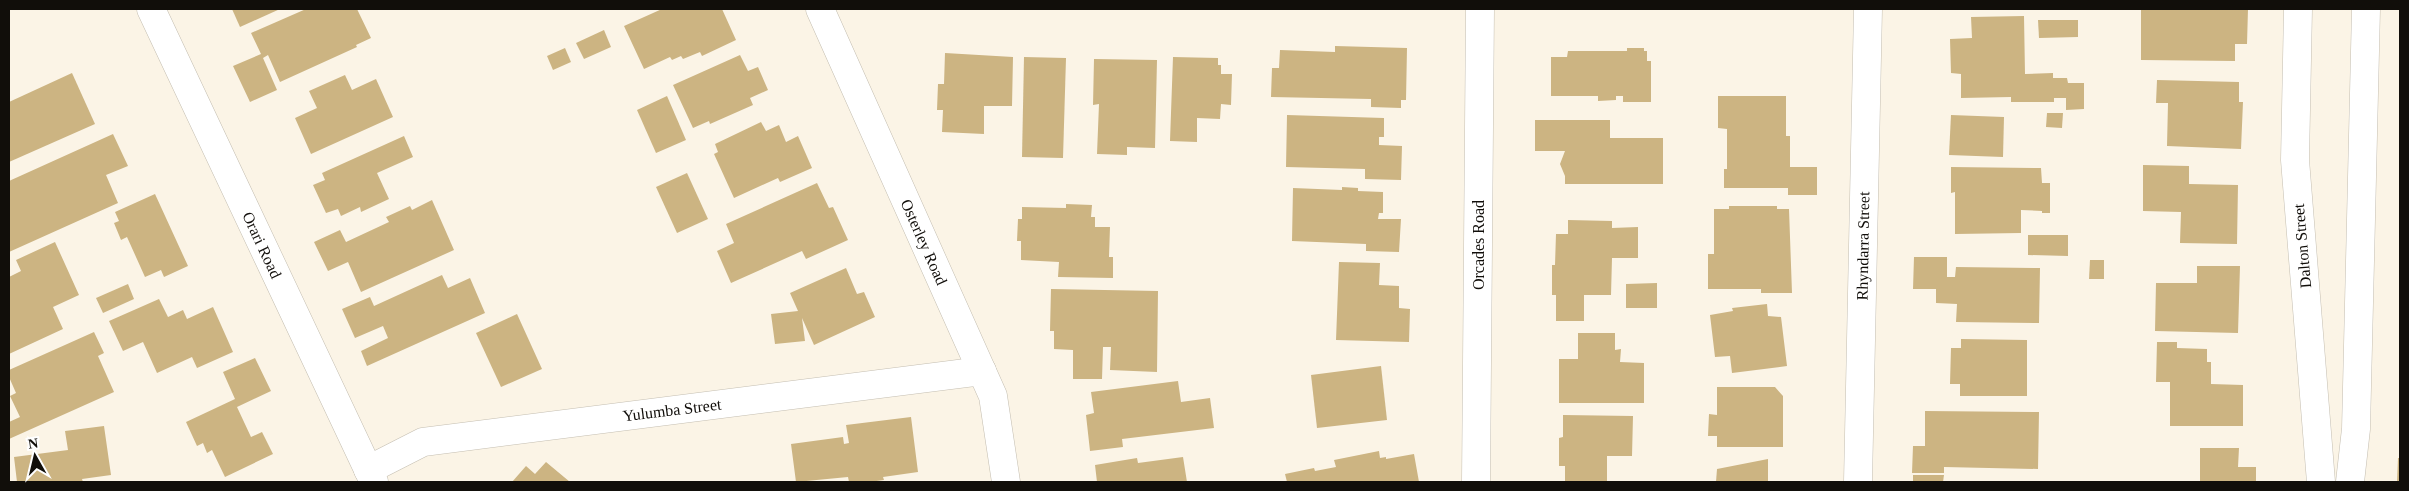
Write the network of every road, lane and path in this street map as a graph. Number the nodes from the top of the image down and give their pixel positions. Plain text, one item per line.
1 (151, 9) edge
2 (1480, 9) edge
3 (1868, 9) edge
4 (2298, 9) edge
5 (2366, 9) edge
6 (828, 12) edge
7 (982, 371) junction
8 (371, 476) edge
9 (1006, 482) edge
10 (1476, 482) edge
11 (1858, 482) edge
12 (2322, 482) edge
13 (2350, 482) edge

1 - 8 street, Orari Road
2 - 10 street, Orcades Road
3 - 11 street, Rhyndarra Street
4 - 12 street, Dalton Street
5 - 13 street
6 - 7 street, Osterley Road
7 - 8 street, Yulumba Street
7 - 9 street, Osterley Road

